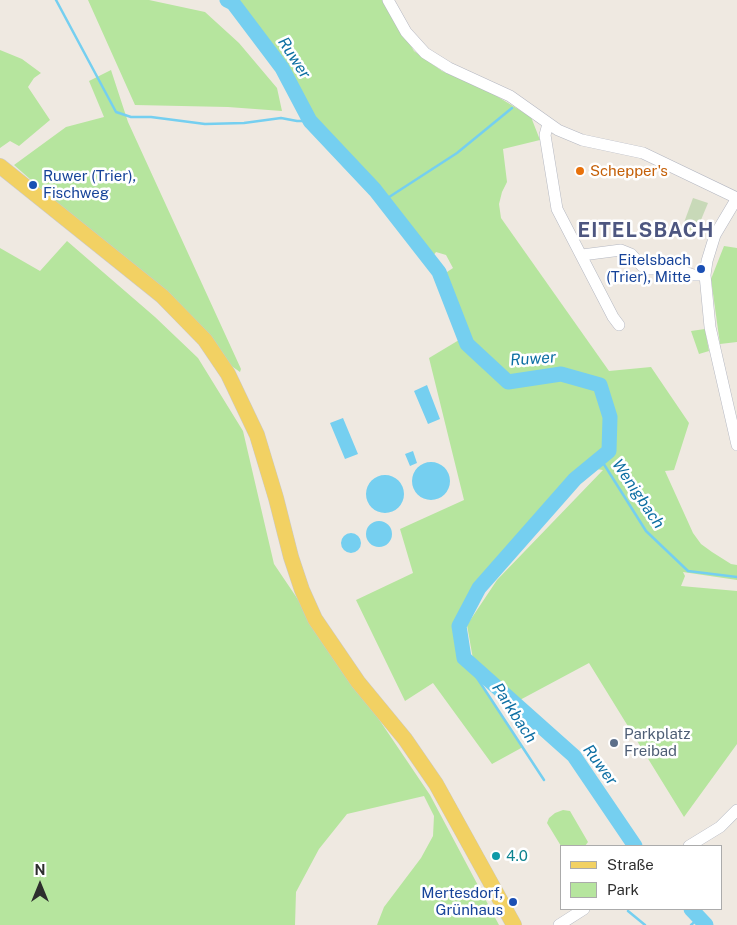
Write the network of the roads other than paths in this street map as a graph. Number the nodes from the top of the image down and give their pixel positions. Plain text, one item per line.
1 (388, 0) edge
2 (548, 124) junction
3 (0, 166) edge
4 (737, 198) edge
5 (582, 256) junction
6 (705, 275) junction
7 (619, 325) dead end
8 (737, 445) edge
9 (737, 810) edge
10 (691, 845) edge
11 (582, 910) edge
12 (514, 925) edge
13 (559, 925) edge

1 - 2 street
2 - 4 street
2 - 5 street
3 - 12 main road
4 - 6 street
5 - 6 street
5 - 7 street
6 - 8 street
9 - 10 street
11 - 13 street

